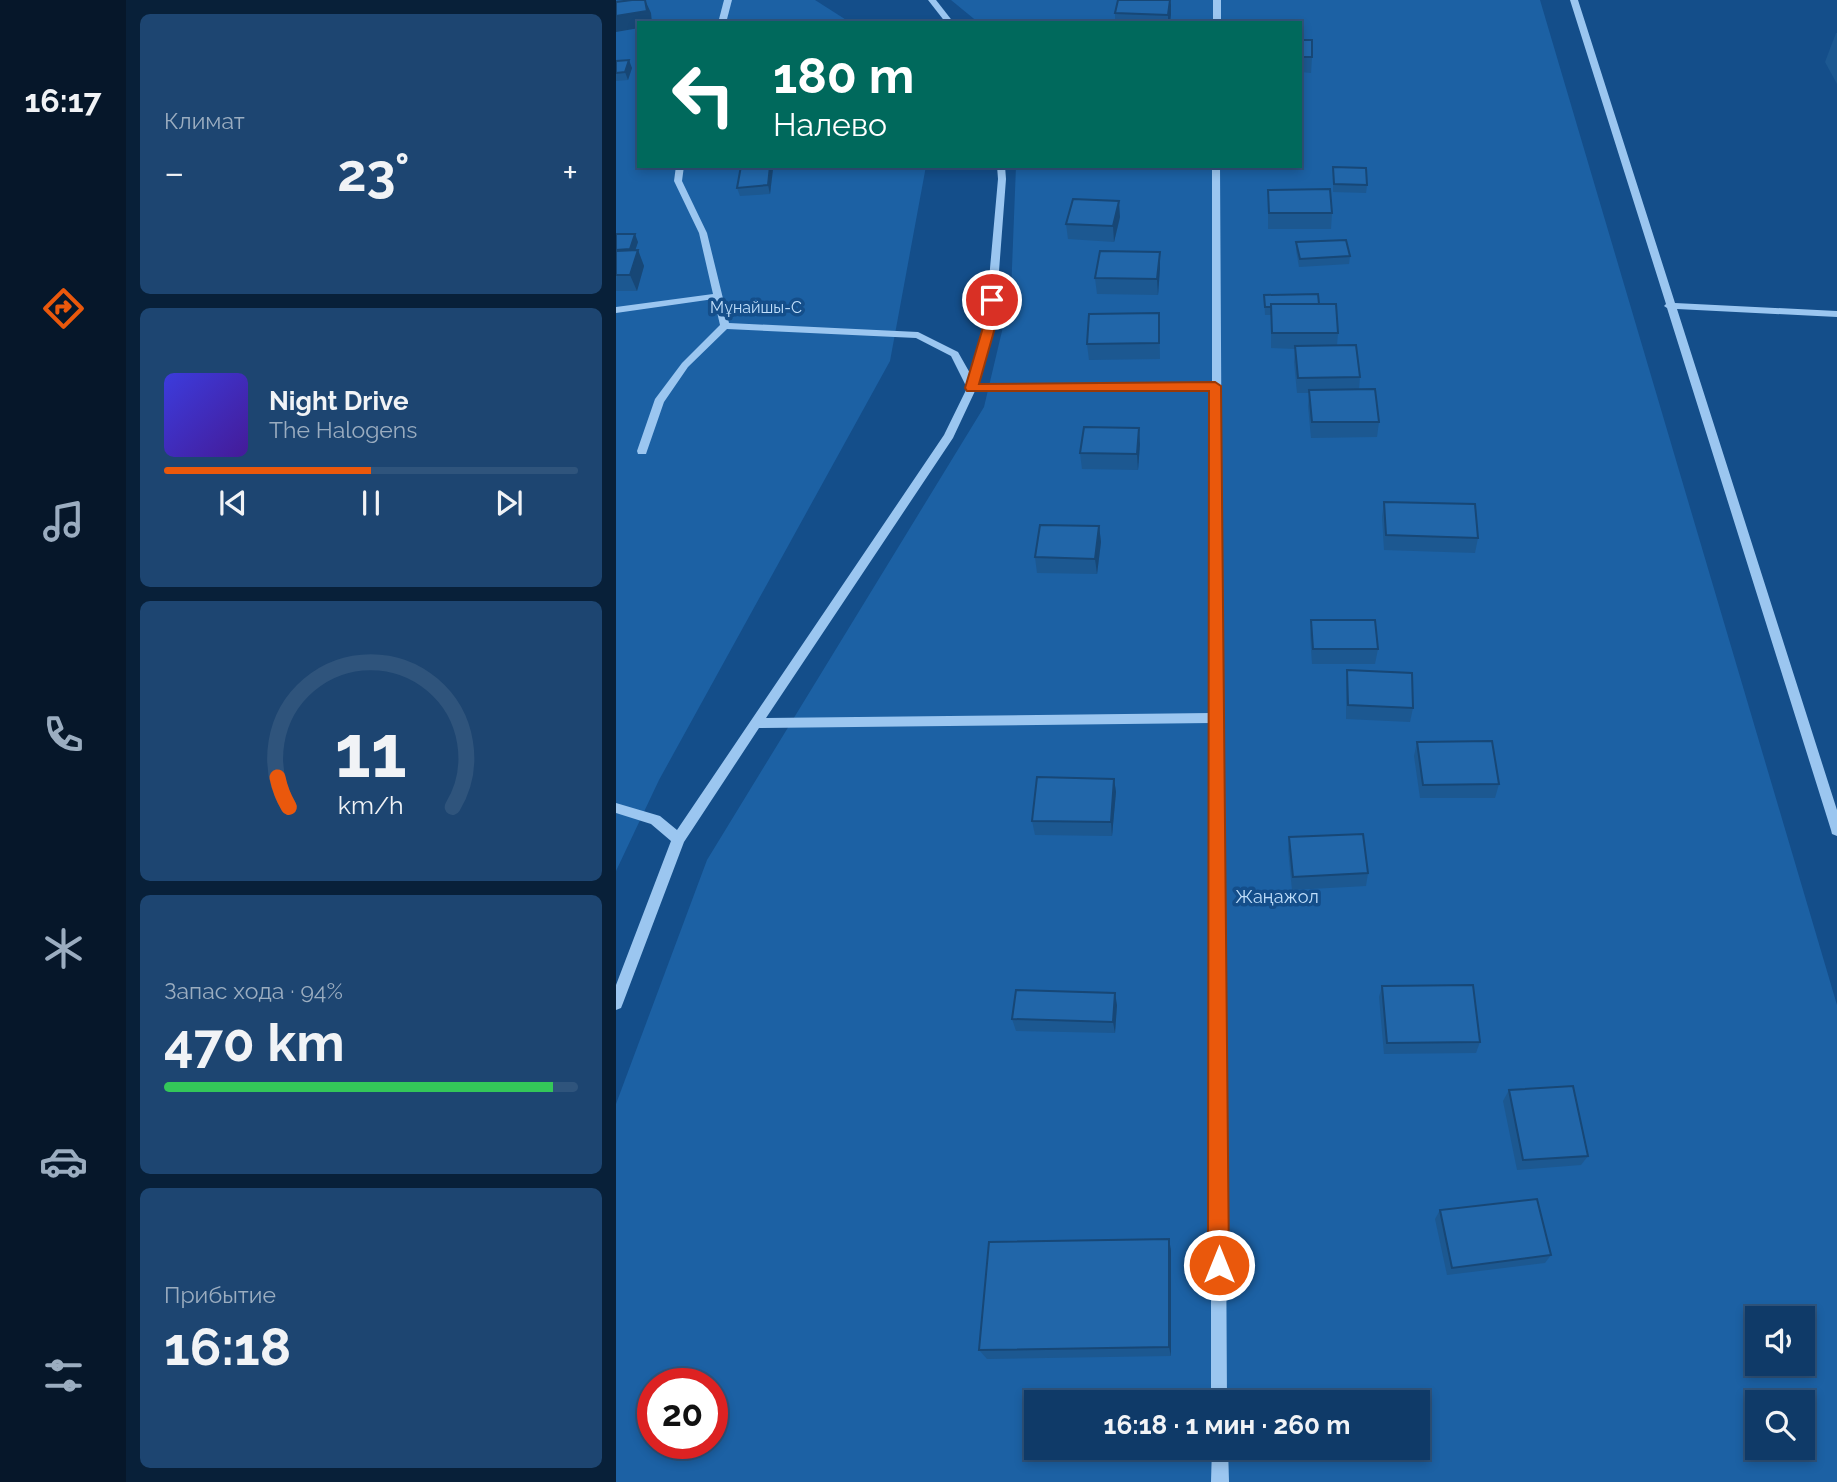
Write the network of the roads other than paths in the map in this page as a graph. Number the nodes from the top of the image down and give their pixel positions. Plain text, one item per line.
1 (728, 0) edge
2 (932, 0) edge
3 (1217, 0) edge
4 (1574, 0) edge
5 (723, 21) edge
6 (948, 21) edge
7 (1217, 21) edge
8 (680, 168) edge
9 (1000, 168) edge
10 (1216, 168) edge
11 (718, 296) junction
12 (1669, 306) junction
13 (616, 310) edge
14 (1837, 314) edge
15 (725, 326) junction
16 (1215, 386) junction
17 (972, 388) junction
18 (642, 451) dead end
19 (1216, 718) junction
20 (756, 723) junction
21 (616, 808) edge
22 (1837, 830) edge
23 (678, 839) junction
24 (616, 1003) edge
25 (1219, 1390) edge
26 (1220, 1460) edge
27 (1220, 1482) edge

1 - 5 street
2 - 6 street
3 - 7 street
4 - 12 street
8 - 11 street
9 - 17 street
10 - 16 street
11 - 13 street
11 - 15 street
12 - 14 street
12 - 22 street
15 - 17 street
15 - 18 street
16 - 17 street
16 - 19 street
17 - 20 street
19 - 20 street
19 - 25 street
20 - 23 street
21 - 23 street
23 - 24 street
26 - 27 street

